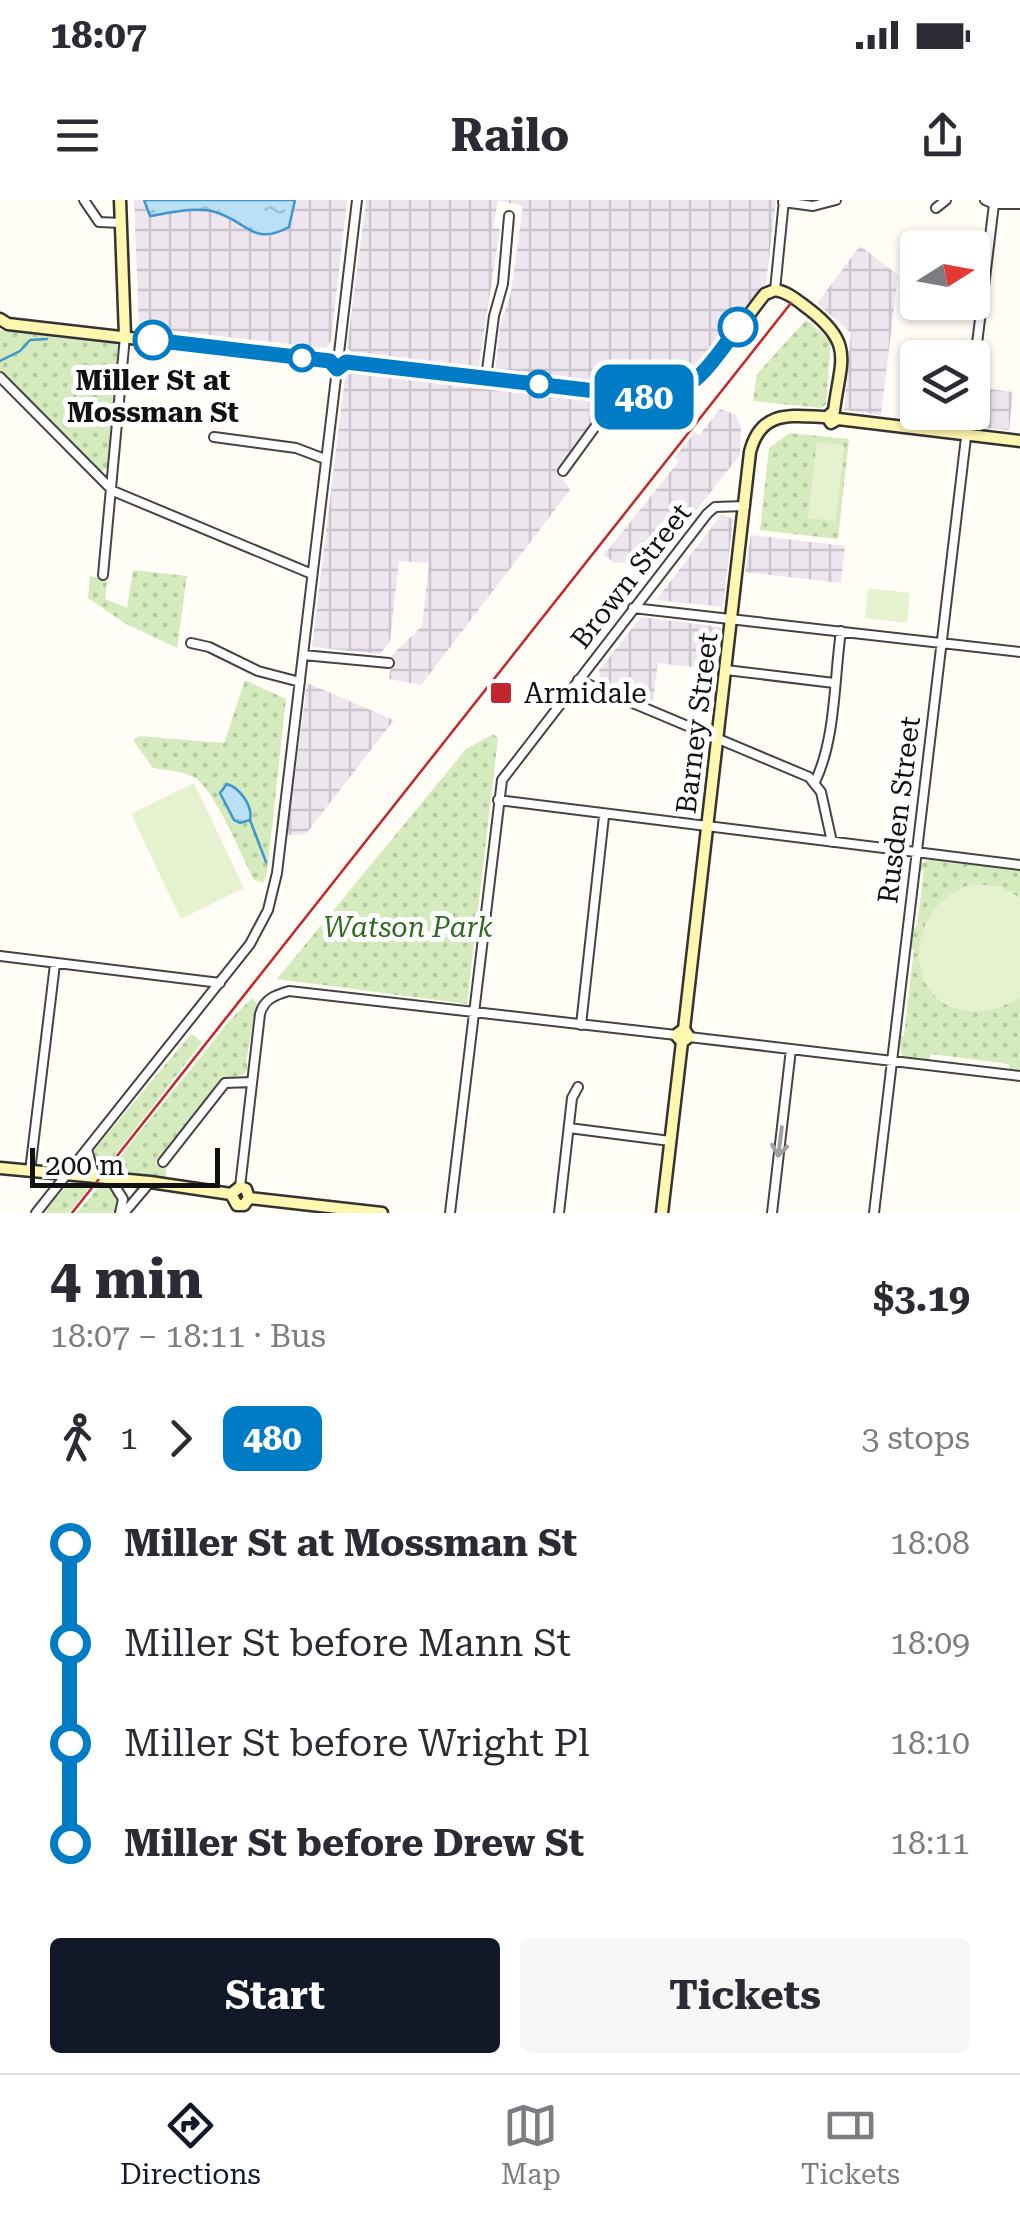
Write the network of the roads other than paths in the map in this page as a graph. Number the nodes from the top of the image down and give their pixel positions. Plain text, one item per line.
1 (84, 200) edge
2 (120, 200) edge
3 (357, 200) edge
4 (836, 200) edge
5 (946, 200) edge
6 (783, 201) edge
7 (989, 202) edge
8 (1020, 204) edge
9 (936, 208) dead end
10 (509, 216) dead end
11 (121, 223) junction
12 (776, 290) junction
13 (3, 323) edge
14 (125, 336) junction
15 (978, 340) edge
16 (338, 361) junction
17 (0, 377) edge
18 (486, 378) junction
19 (619, 394) junction
20 (833, 416) junction
21 (967, 430) edge
22 (967, 434) junction
23 (214, 437) dead end
24 (1020, 441) edge
25 (325, 458) junction
26 (563, 471) dead end
27 (113, 491) junction
28 (744, 506) junction
29 (312, 574) junction
30 (103, 575) dead end
31 (633, 608) junction
32 (732, 618) junction
33 (840, 631) junction
34 (192, 643) dead end
35 (942, 643) junction
36 (1020, 652) edge
37 (303, 655) junction
38 (390, 663) dead end
39 (726, 670) junction
40 (578, 680) junction
41 (300, 682) junction
42 (834, 683) junction
43 (718, 738) junction
44 (815, 782) junction
45 (498, 800) junction
46 (604, 816) junction
47 (707, 828) junction
48 (832, 842) junction
49 (917, 852) junction
50 (1020, 864) edge
51 (0, 956) edge
52 (55, 964) junction
53 (220, 983) junction
54 (474, 1011) junction
55 (580, 1025) junction
56 (683, 1036) junction
57 (791, 1049) junction
58 (892, 1061) junction
59 (1020, 1076) edge
60 (252, 1082) junction
61 (578, 1087) dead end
62 (570, 1128) junction
63 (670, 1141) junction
64 (87, 1149) junction
65 (163, 1162) dead end
66 (0, 1168) edge
67 (30, 1172) junction
68 (66, 1176) junction
69 (95, 1178) junction
70 (111, 1181) junction
71 (160, 1185) junction
72 (146, 1187) junction
73 (236, 1200) edge
74 (36, 1213) edge
75 (122, 1213) edge
76 (382, 1213) edge
77 (450, 1213) edge
78 (559, 1213) edge
79 (662, 1213) edge
80 (772, 1213) edge
81 (874, 1213) edge

1 - 11 street
2 - 11 street
3 - 16 street
4 - 6 street
5 - 9 street
6 - 12 street
7 - 8 street
7 - 15 street
10 - 18 street
11 - 14 street
12 - 19 street
12 - 20 street
13 - 14 street
14 - 16 street
14 - 27 street
16 - 18 street
16 - 25 street
17 - 27 street
18 - 19 street
19 - 26 street
20 - 22 street
20 - 28 street, Barney Street
21 - 22 street, Rusden Street
22 - 24 street
22 - 35 street, Rusden Street
23 - 25 street
25 - 29 street
27 - 29 street
27 - 30 street
28 - 31 street, Brown Street
28 - 32 street, Barney Street
29 - 37 street
31 - 32 street
31 - 40 street, Brown Street
32 - 33 street
32 - 39 street, Barney Street
33 - 35 street
33 - 42 street
34 - 41 street
35 - 36 street
35 - 49 street, Rusden Street
37 - 38 street
37 - 41 street
39 - 42 street
39 - 43 street, Barney Street
40 - 43 street
40 - 45 street, Brown Street
41 - 53 street
42 - 44 street
43 - 44 street
43 - 47 street, Barney Street
44 - 48 street
45 - 46 street
45 - 54 street, Brown Street
46 - 47 street
46 - 55 street
47 - 48 street
47 - 56 street, Barney Street
48 - 49 street
49 - 50 street
49 - 58 street, Rusden Street
51 - 52 street
52 - 53 street
52 - 67 street
53 - 64 street
54 - 55 street
54 - 60 street
54 - 77 street, Brown Street
55 - 56 street
56 - 57 street
56 - 63 street, Barney Street
57 - 58 street
57 -> 80 street
58 - 59 street
58 - 81 street, Rusden Street
60 - 65 street
60 - 73 street
61 - 62 street
62 - 63 street
62 - 78 street
63 - 79 street, Barney Street
64 - 68 street
64 - 69 street
66 - 67 street
67 - 68 street
68 - 69 street
68 - 74 street
69 - 70 street
70 - 71 street
70 - 72 street
70 - 75 street
71 - 72 street
71 - 73 street
72 - 75 street
73 - 76 street

